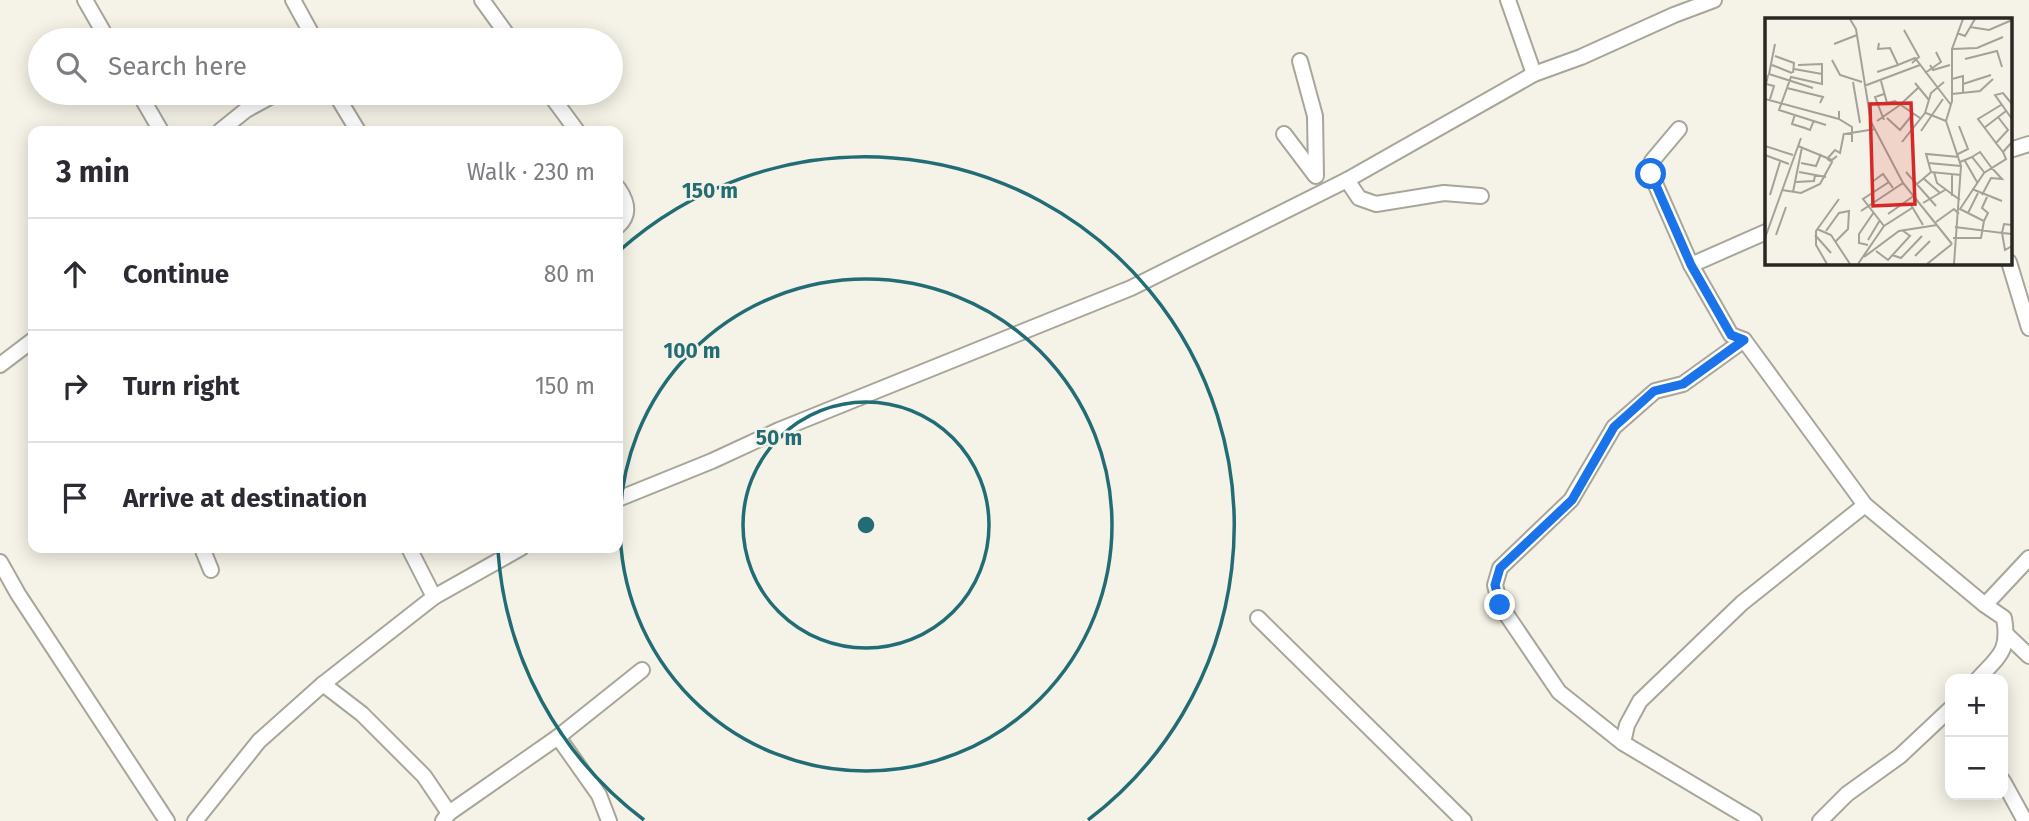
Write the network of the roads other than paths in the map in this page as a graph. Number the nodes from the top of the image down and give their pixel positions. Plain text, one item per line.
1 (85, 0) edge
2 (293, 0) edge
3 (482, 0) edge
4 (1508, 0) edge
5 (1714, 0) edge
6 (101, 28) edge
7 (308, 28) edge
8 (502, 28) edge
9 (1300, 61) dead end
10 (1534, 74) junction
11 (146, 105) edge
12 (255, 105) edge
13 (342, 105) edge
14 (558, 105) edge
15 (158, 126) edge
16 (225, 126) edge
17 (355, 126) edge
18 (573, 126) edge
19 (1679, 130) dead end
20 (1284, 134) dead end
21 (2029, 144) edge
22 (2011, 150) edge
23 (1316, 176) junction
24 (1347, 180) junction
25 (1327, 190) junction
26 (623, 195) edge
27 (1481, 196) dead end
28 (623, 220) edge
29 (1765, 232) edge
30 (2010, 264) edge
31 (1691, 265) junction
32 (2029, 328) edge
33 (1744, 340) junction
34 (28, 344) edge
35 (0, 365) edge
36 (623, 497) edge
37 (1865, 505) junction
38 (204, 553) edge
39 (412, 553) edge
40 (512, 553) edge
41 (2029, 558) edge
42 (0, 562) edge
43 (212, 570) dead end
44 (433, 597) junction
45 (1985, 606) junction
46 (1258, 618) dead end
47 (2007, 635) junction
48 (2029, 656) edge
49 (642, 670) dead end
50 (1983, 674) edge
51 (323, 684) junction
52 (1945, 714) edge
53 (558, 737) junction
54 (1623, 743) junction
55 (2008, 790) edge
56 (446, 817) edge
57 (167, 821) edge
58 (195, 821) edge
59 (609, 821) edge
60 (1464, 821) edge
61 (1754, 821) edge
62 (1819, 821) edge
63 (2025, 821) edge

1 - 6 street
2 - 7 street
3 - 8 street
4 - 10 street
5 - 10 street
9 - 23 street
10 - 24 street
11 - 15 street
12 - 16 street
13 - 17 street
14 - 18 street
19 - 31 street
20 - 23 street
21 - 22 street
23 - 25 street
24 - 25 street
24 - 27 street
25 - 36 street
26 - 28 street
29 - 31 street
30 - 32 street
31 - 33 street
33 - 37 street
33 - 54 street
34 - 35 street
37 - 45 street
37 - 54 street
38 - 43 street
39 - 44 street
40 - 44 street
41 - 45 street
42 - 57 street
44 - 51 street
45 - 47 street
46 - 60 street
47 - 48 street
47 - 50 street
49 - 53 street
51 - 56 street
51 - 58 street
52 - 62 street
53 - 56 street
53 - 59 street
54 - 61 street
55 - 63 street

